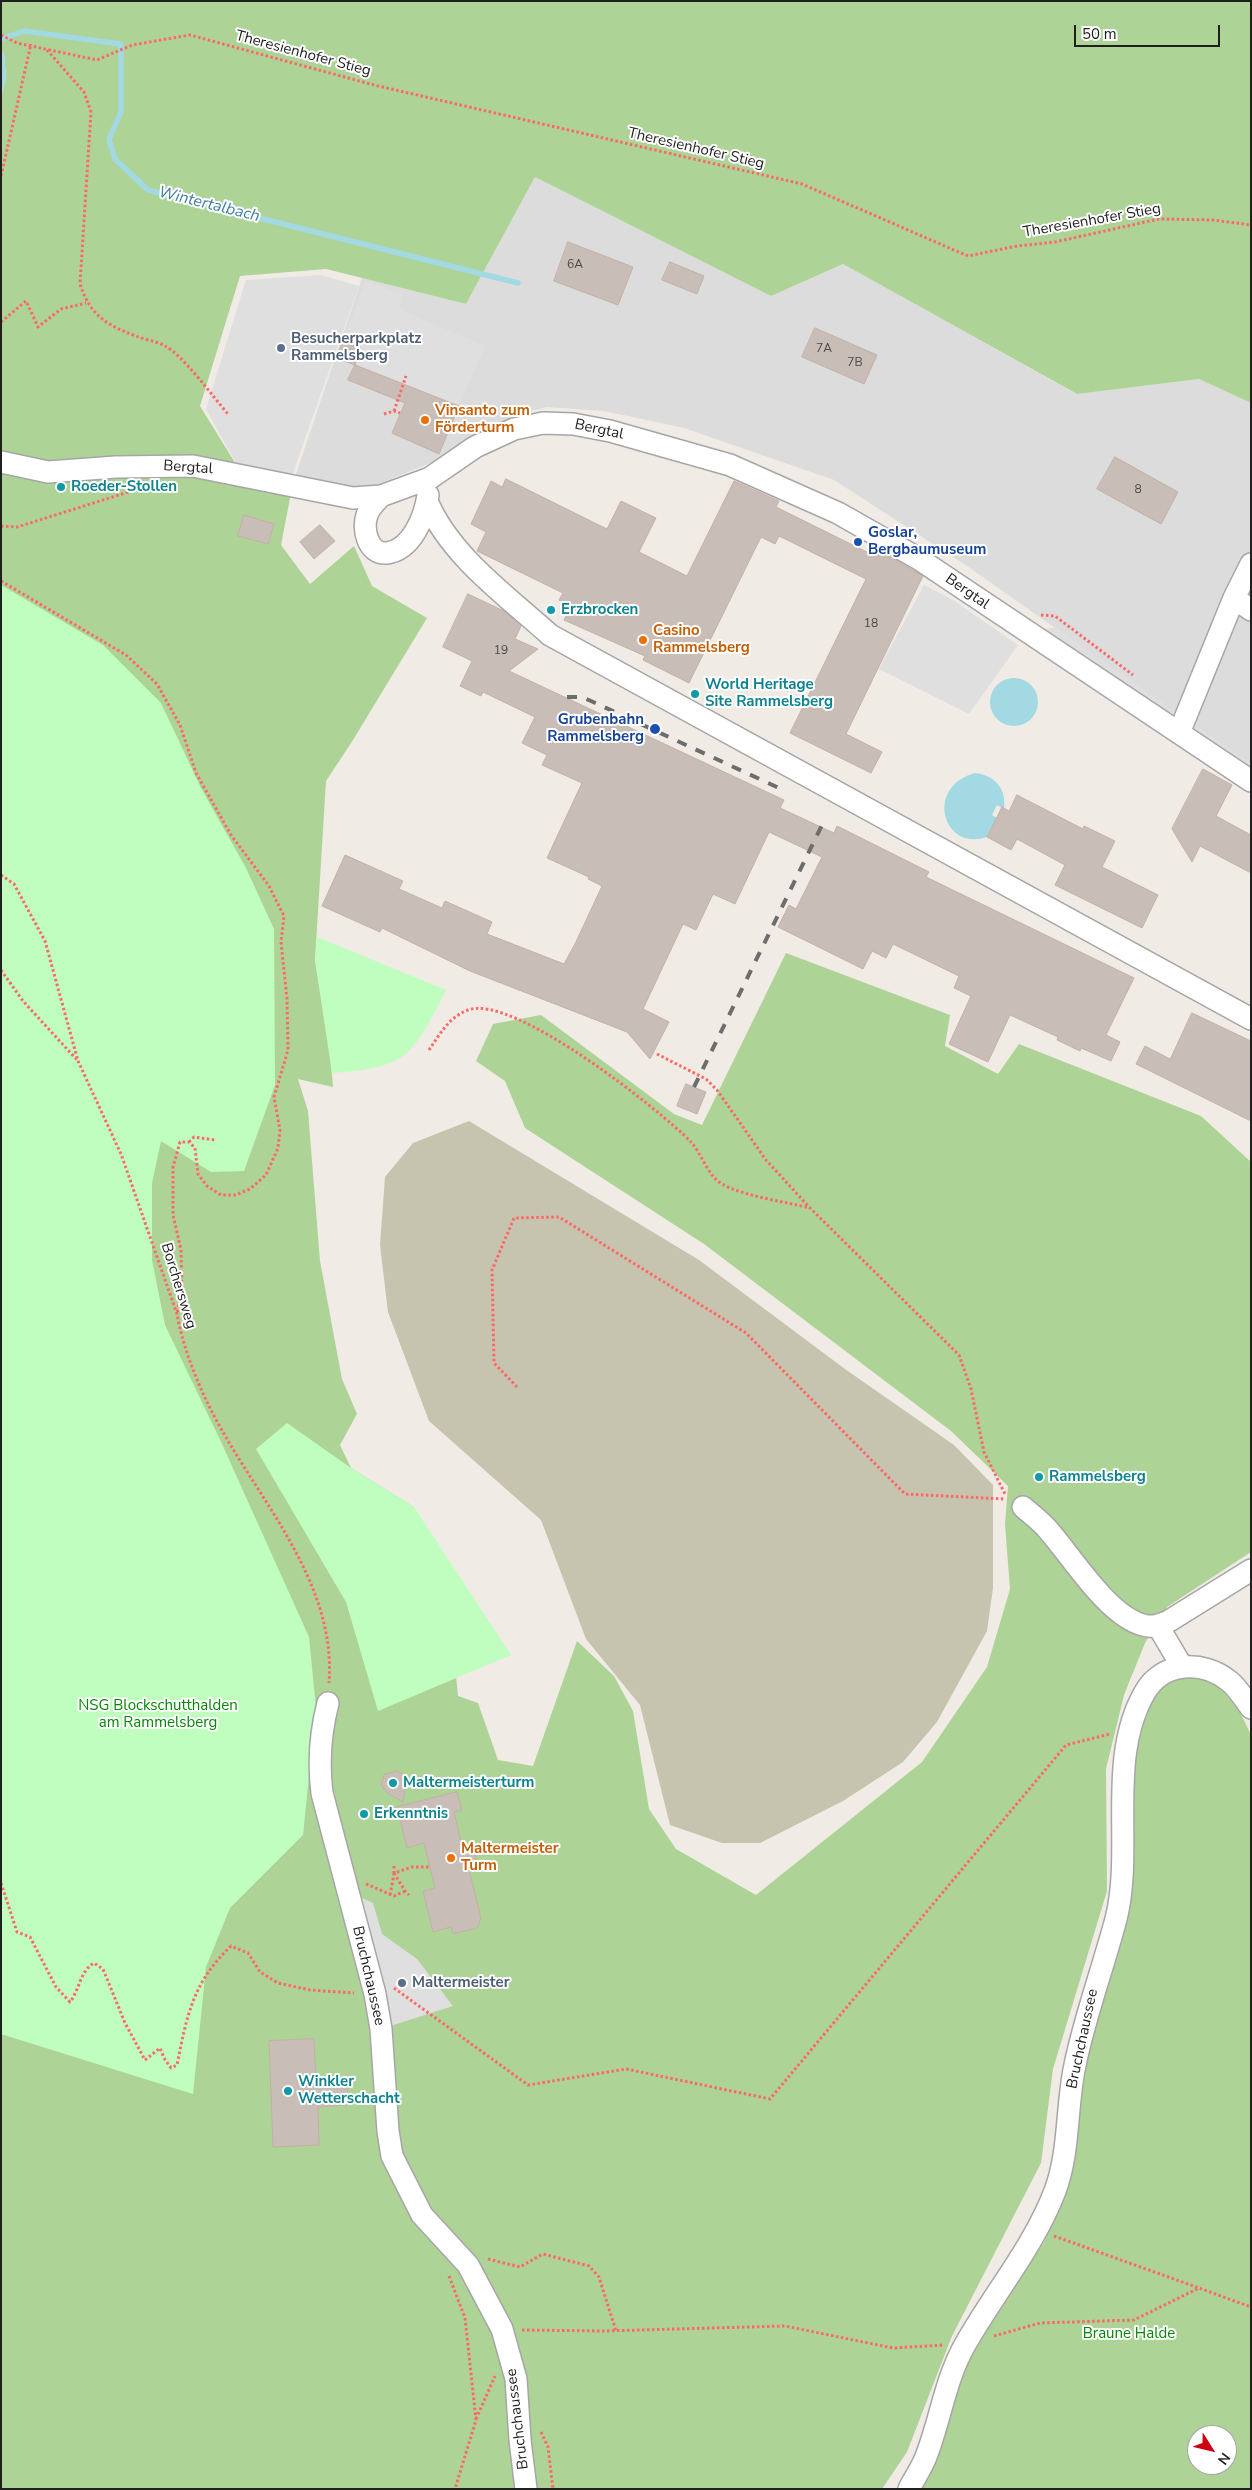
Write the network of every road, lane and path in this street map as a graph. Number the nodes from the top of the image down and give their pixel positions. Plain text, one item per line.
1 (1, 35) edge
2 (31, 44) junction
3 (46, 49) junction
4 (1, 176) edge
5 (1251, 225) edge
6 (86, 303) junction
7 (1, 322) edge
8 (406, 376) dead end
9 (394, 412) junction
10 (400, 413) dead end
11 (228, 414) dead end
12 (384, 414) dead end
13 (1, 462) edge
14 (430, 478) junction
15 (153, 488) dead end
16 (381, 496) junction
17 (427, 501) junction
18 (1, 526) edge
19 (1251, 564) edge
20 (1, 581) edge
21 (1242, 604) edge
22 (1179, 733) junction
23 (1251, 781) edge
24 (1, 875) edge
25 (1, 970) edge
26 (1251, 1019) edge
27 (429, 1050) dead end
28 (657, 1054) dead end
29 (78, 1061) junction
30 (215, 1140) dead end
31 (189, 1142) junction
32 (810, 1208) junction
33 (177, 1314) junction
34 (517, 1387) dead end
35 (1023, 1508) dead end
36 (1251, 1570) edge
37 (1158, 1626) junction
38 (1181, 1665) junction
39 (328, 1703) joint
40 (1251, 1708) edge
41 (1130, 1728) junction
42 (394, 1866) dead end
43 (430, 1868) dead end
44 (394, 1873) junction
45 (1, 1883) edge
46 (361, 1883) dead end
47 (404, 1891) junction
48 (390, 1895) junction
49 (409, 1895) dead end
50 (370, 1970) junction
51 (375, 1994) junction
52 (1037, 2230) junction
53 (454, 2264) junction
54 (1199, 2288) junction
55 (1251, 2307) edge
56 (616, 2331) junction
57 (504, 2339) junction
58 (965, 2344) junction
59 (476, 2420) junction
60 (455, 2489) edge
61 (526, 2489) edge
62 (909, 2489) edge

1 - 2 path
2 - 3 path
2 - 4 path
3 - 5 path, Theresienhofer Stieg
3 - 6 path
6 - 7 path
6 - 11 path
8 - 9 path
9 - 10 path
9 - 12 path
13 - 16 street, Bergtal
14 - 16 street, Bergtal
14 - 17 street
14 - 22 street, Bergtal
15 - 18 path
16 - 17 street
17 - 26 street
19 - 21 street
20 - 31 path
21 - 22 street
22 - 23 street, Bergtal
24 - 29 path, Borchersweg
25 - 29 path
27 - 32 path
28 - 32 path
29 - 33 path, Borchersweg
30 - 31 path
31 - 33 path
32 - 34 path
33 - 39 path, Borchersweg
35 - 37 street
36 - 37 street
37 - 38 street
38 - 40 street
38 - 41 street, Bruchchaussee
39 - 50 street, Bruchchaussee
41 - 50 path
41 - 52 street, Bruchchaussee
42 - 44 path
43 - 44 path
44 - 47 path
44 - 48 path
45 - 51 path
46 - 48 path
47 - 48 path
47 - 49 path
50 - 51 street, Bruchchaussee
51 - 53 street, Bruchchaussee
52 - 54 path
52 - 58 street, Bruchchaussee
53 - 56 path
53 - 57 street, Bruchchaussee
53 - 59 path
54 - 55 path
54 - 58 path
56 - 57 path
56 - 58 path
57 - 59 path
57 - 61 street, Bruchchaussee
58 - 62 street, Bruchchaussee
59 - 60 path

